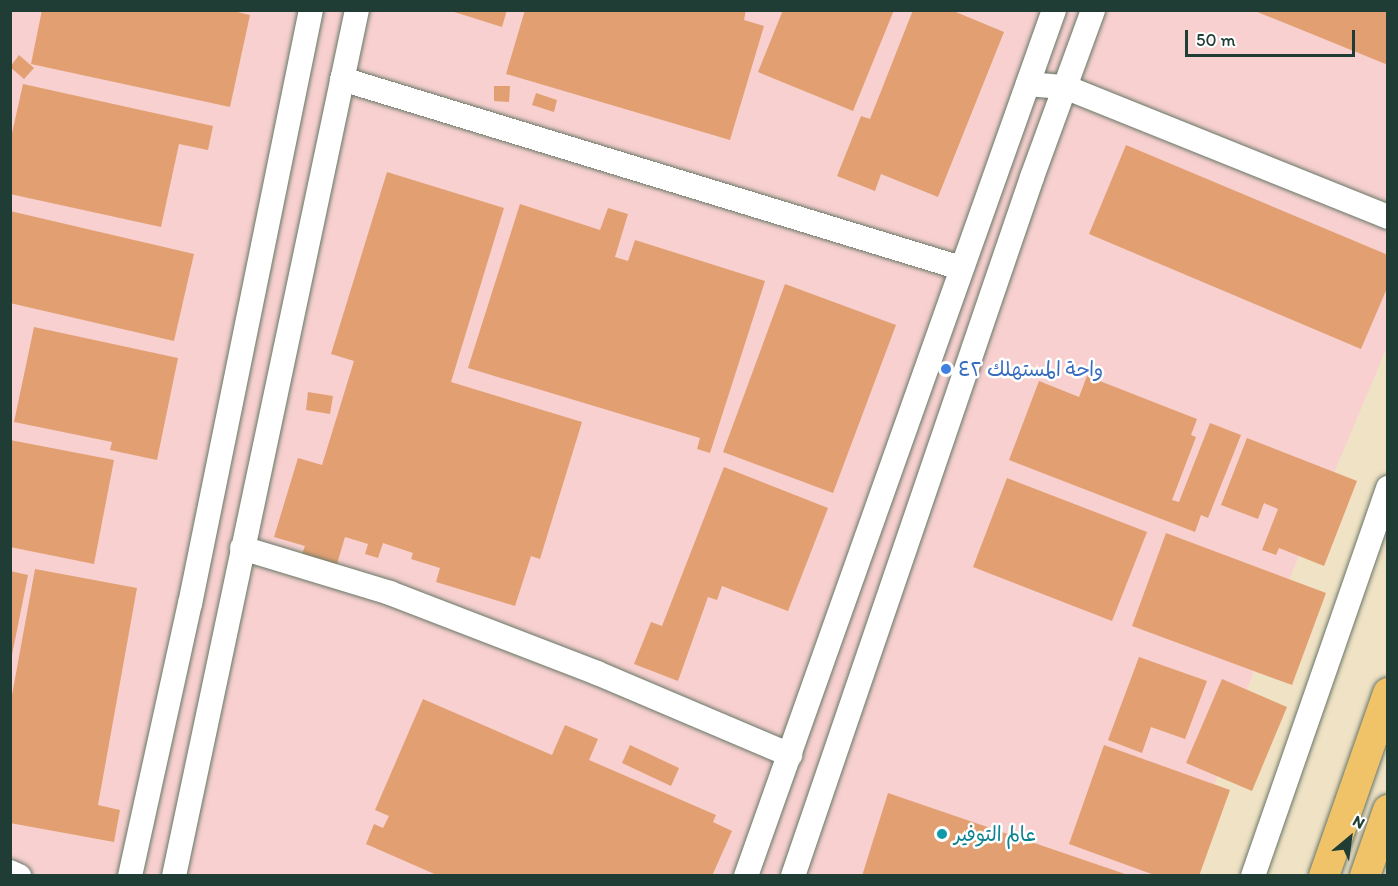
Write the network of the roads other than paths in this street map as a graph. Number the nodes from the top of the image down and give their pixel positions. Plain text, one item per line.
1 (311, 10) edge
2 (357, 10) edge
3 (1054, 10) edge
4 (1093, 10) edge
5 (1045, 36) junction
6 (342, 79) junction
7 (1028, 84) junction
8 (1065, 87) junction
9 (1388, 217) edge
10 (961, 268) junction
11 (1388, 488) edge
12 (242, 548) junction
13 (1388, 693) edge
14 (790, 755) junction
15 (1388, 810) edge
16 (10, 872) edge
17 (19, 876) edge
18 (130, 876) edge
19 (174, 876) edge
20 (746, 876) edge
21 (793, 876) edge
22 (1253, 876) edge
23 (1324, 876) edge
24 (1365, 876) edge

1 - 18 street
2 - 6 street
3 - 5 street
4 - 8 street
5 - 7 street
5 - 8 street
6 - 10 street
6 - 12 street
7 - 8 street
7 - 10 street
8 - 9 street
8 - 21 street
10 - 14 street
11 - 22 street
12 - 14 street
12 - 19 street
13 - 23 main road
14 - 20 street
15 - 24 main road
16 - 17 street

